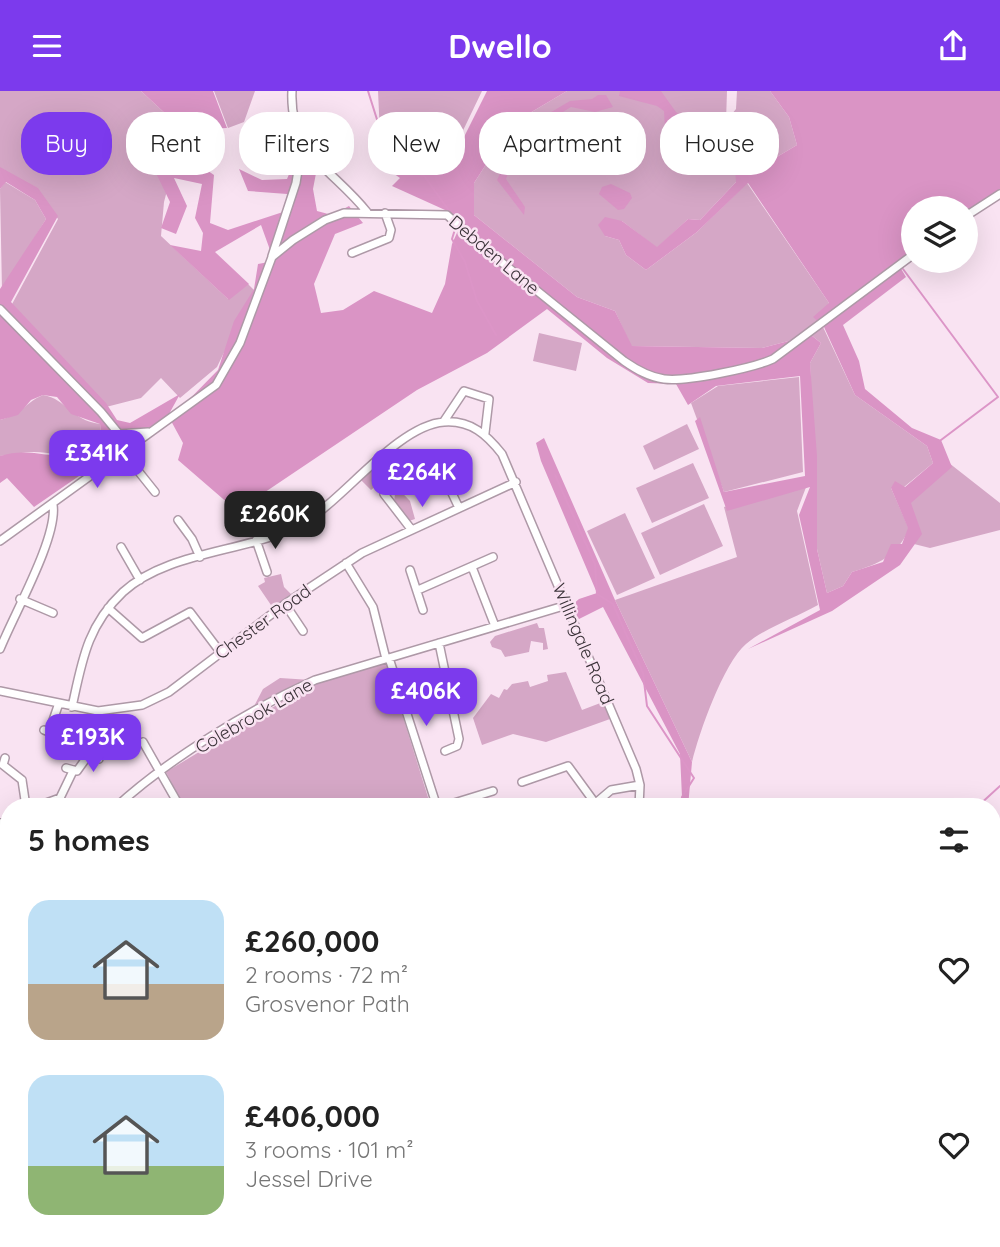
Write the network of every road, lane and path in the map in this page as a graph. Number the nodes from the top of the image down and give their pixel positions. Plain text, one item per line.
1 (292, 91) edge
2 (293, 112) edge
3 (297, 175) edge
4 (329, 175) edge
5 (1000, 194) edge
6 (978, 208) edge
7 (367, 212) junction
8 (385, 213) junction
9 (352, 253) dead end
10 (272, 257) junction
11 (901, 264) edge
12 (0, 309) edge
13 (444, 421) junction
14 (149, 432) junction
15 (485, 433) junction
16 (119, 434) junction
17 (123, 452) junction
18 (444, 475) dead end
19 (516, 483) junction
20 (155, 492) dead end
21 (384, 494) dead end
22 (53, 505) junction
23 (459, 508) junction
24 (178, 520) dead end
25 (411, 529) junction
26 (256, 540) junction
27 (0, 541) edge
28 (121, 547) dead end
29 (200, 557) junction
30 (493, 557) dead end
31 (346, 563) junction
32 (471, 567) junction
33 (410, 570) dead end
34 (267, 572) dead end
35 (141, 580) junction
36 (418, 590) junction
37 (20, 599) junction
38 (285, 604) junction
39 (567, 605) junction
40 (108, 608) junction
41 (423, 610) dead end
42 (53, 613) dead end
43 (495, 626) junction
44 (303, 631) dead end
45 (439, 643) junction
46 (0, 649) edge
47 (221, 653) junction
48 (388, 659) junction
49 (0, 691) edge
50 (59, 703) junction
51 (72, 707) junction
52 (49, 732) dead end
53 (459, 741) junction
54 (142, 742) dead end
55 (469, 742) dead end
56 (101, 746) dead end
57 (445, 751) dead end
58 (5, 758) dead end
59 (161, 769) junction
60 (522, 782) dead end
61 (640, 785) junction
62 (493, 791) dead end
63 (25, 798) edge
64 (60, 798) edge
65 (127, 798) edge
66 (176, 798) edge
67 (436, 798) edge
68 (469, 798) edge
69 (589, 798) edge
70 (601, 798) edge
71 (639, 798) edge

1 - 2 street
3 - 10 street
4 - 7 street
5 - 6 street
7 - 8 street, Debden Lane
7 - 10 street, Debden Lane
8 - 9 street
8 - 11 street, Debden Lane
10 - 14 street
12 - 16 street
13 - 15 street
13 - 15 street
13 - 26 street
14 - 16 street
14 - 17 street
15 - 19 street, Willingale Road
16 - 17 street
17 - 20 street
17 - 22 street
18 - 23 street
19 - 23 street, Chester Road
19 - 39 street, Willingale Road
21 - 25 street
22 - 27 street
22 - 37 street
23 - 25 street, Chester Road
24 - 29 street
25 - 31 street, Chester Road
26 - 29 street
26 - 34 street
28 - 35 street
29 - 35 street
30 - 32 street
31 - 38 street, Chester Road
31 - 48 street
32 - 36 street
32 - 43 street
33 - 36 street
35 - 40 street
36 - 41 street
37 - 42 street
37 - 46 street
38 - 44 street
38 - 47 street, Chester Road
39 - 43 street, Colebrook Lane
39 - 61 street, Willingale Road
40 - 47 street
40 - 51 street
43 - 45 street, Colebrook Lane
45 - 48 street, Colebrook Lane
45 - 53 street
47 - 51 street, Chester Road
48 - 59 street, Colebrook Lane
48 - 67 street
49 - 50 street, Chester Road
50 - 51 street, Chester Road
50 - 52 street
53 - 55 street
53 - 57 street
54 - 59 street
56 - 64 street
58 - 63 street
59 - 65 street, Colebrook Lane
59 - 66 street
60 - 69 street
61 - 70 street
61 - 71 street, Willingale Road
62 - 68 street

